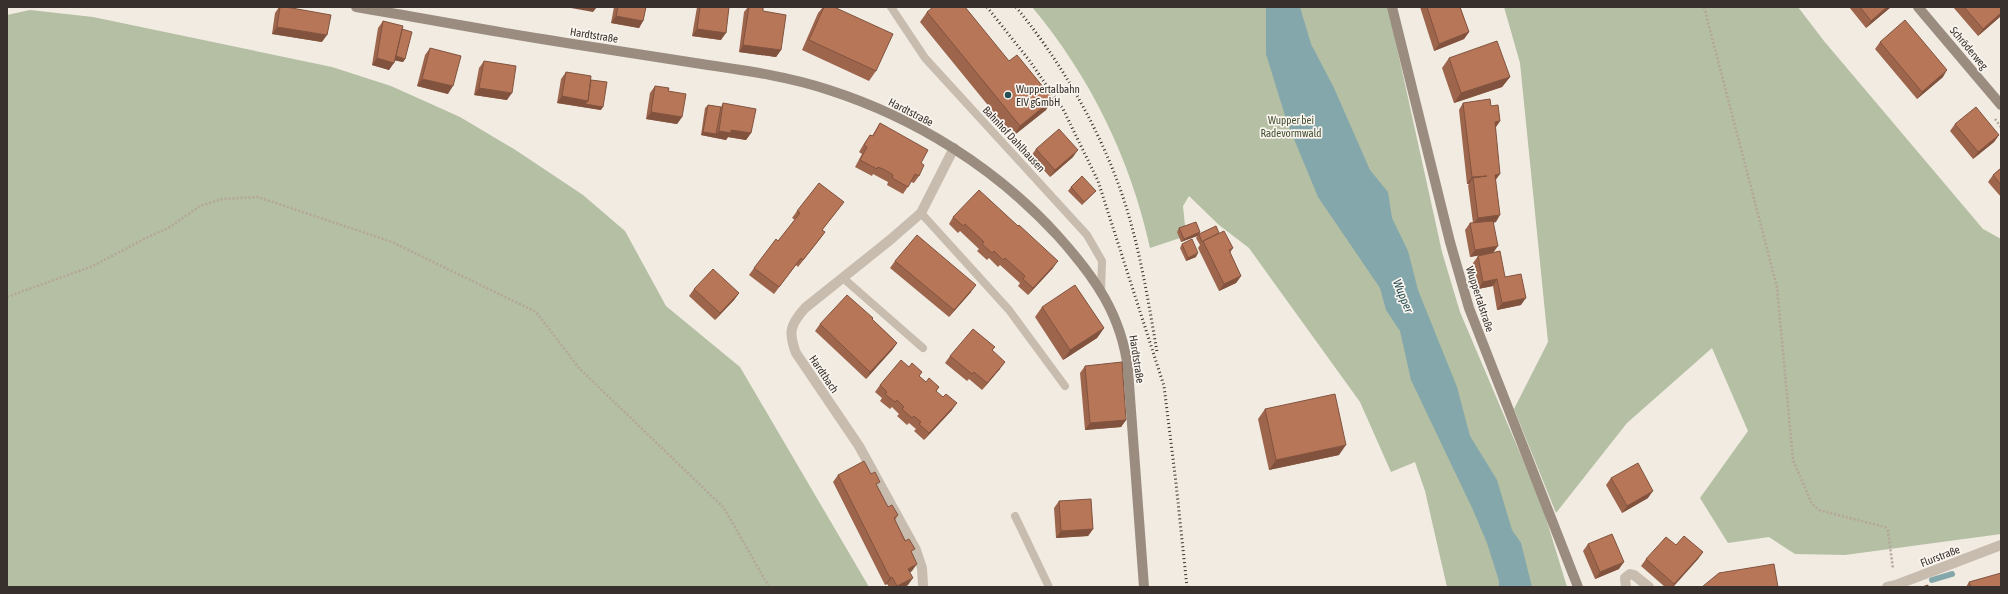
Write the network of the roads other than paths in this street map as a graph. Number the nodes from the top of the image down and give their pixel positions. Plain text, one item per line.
1 (356, 7) edge
2 (891, 7) edge
3 (1392, 7) edge
4 (1918, 7) edge
5 (2001, 105) edge
6 (954, 148) junction
7 (921, 213) junction
8 (843, 278) junction
9 (1101, 291) junction
10 (923, 348) dead end
11 (1065, 386) dead end
12 (1015, 516) dead end
13 (2001, 545) edge
14 (923, 585) dead end
15 (1892, 586) edge
16 (1048, 587) edge
17 (1144, 587) edge
18 (1578, 587) edge
19 (1626, 587) edge
20 (1649, 587) edge

1 - 6 main road, Hardtstraße
2 - 9 lane, Bahnhof Dahlhausen
3 - 18 main road, Wuppertalstraße
4 - 5 main road, Schröderweg
6 - 7 street, Hardtbach
6 - 9 main road, Hardtstraße
7 - 8 street, Hardtbach
7 - 11 lane
8 - 10 lane
8 - 14 street, Hardtbach
9 - 17 main road, Hardtstraße
12 - 16 lane
13 - 15 street, Flurstraße
19 - 20 street

